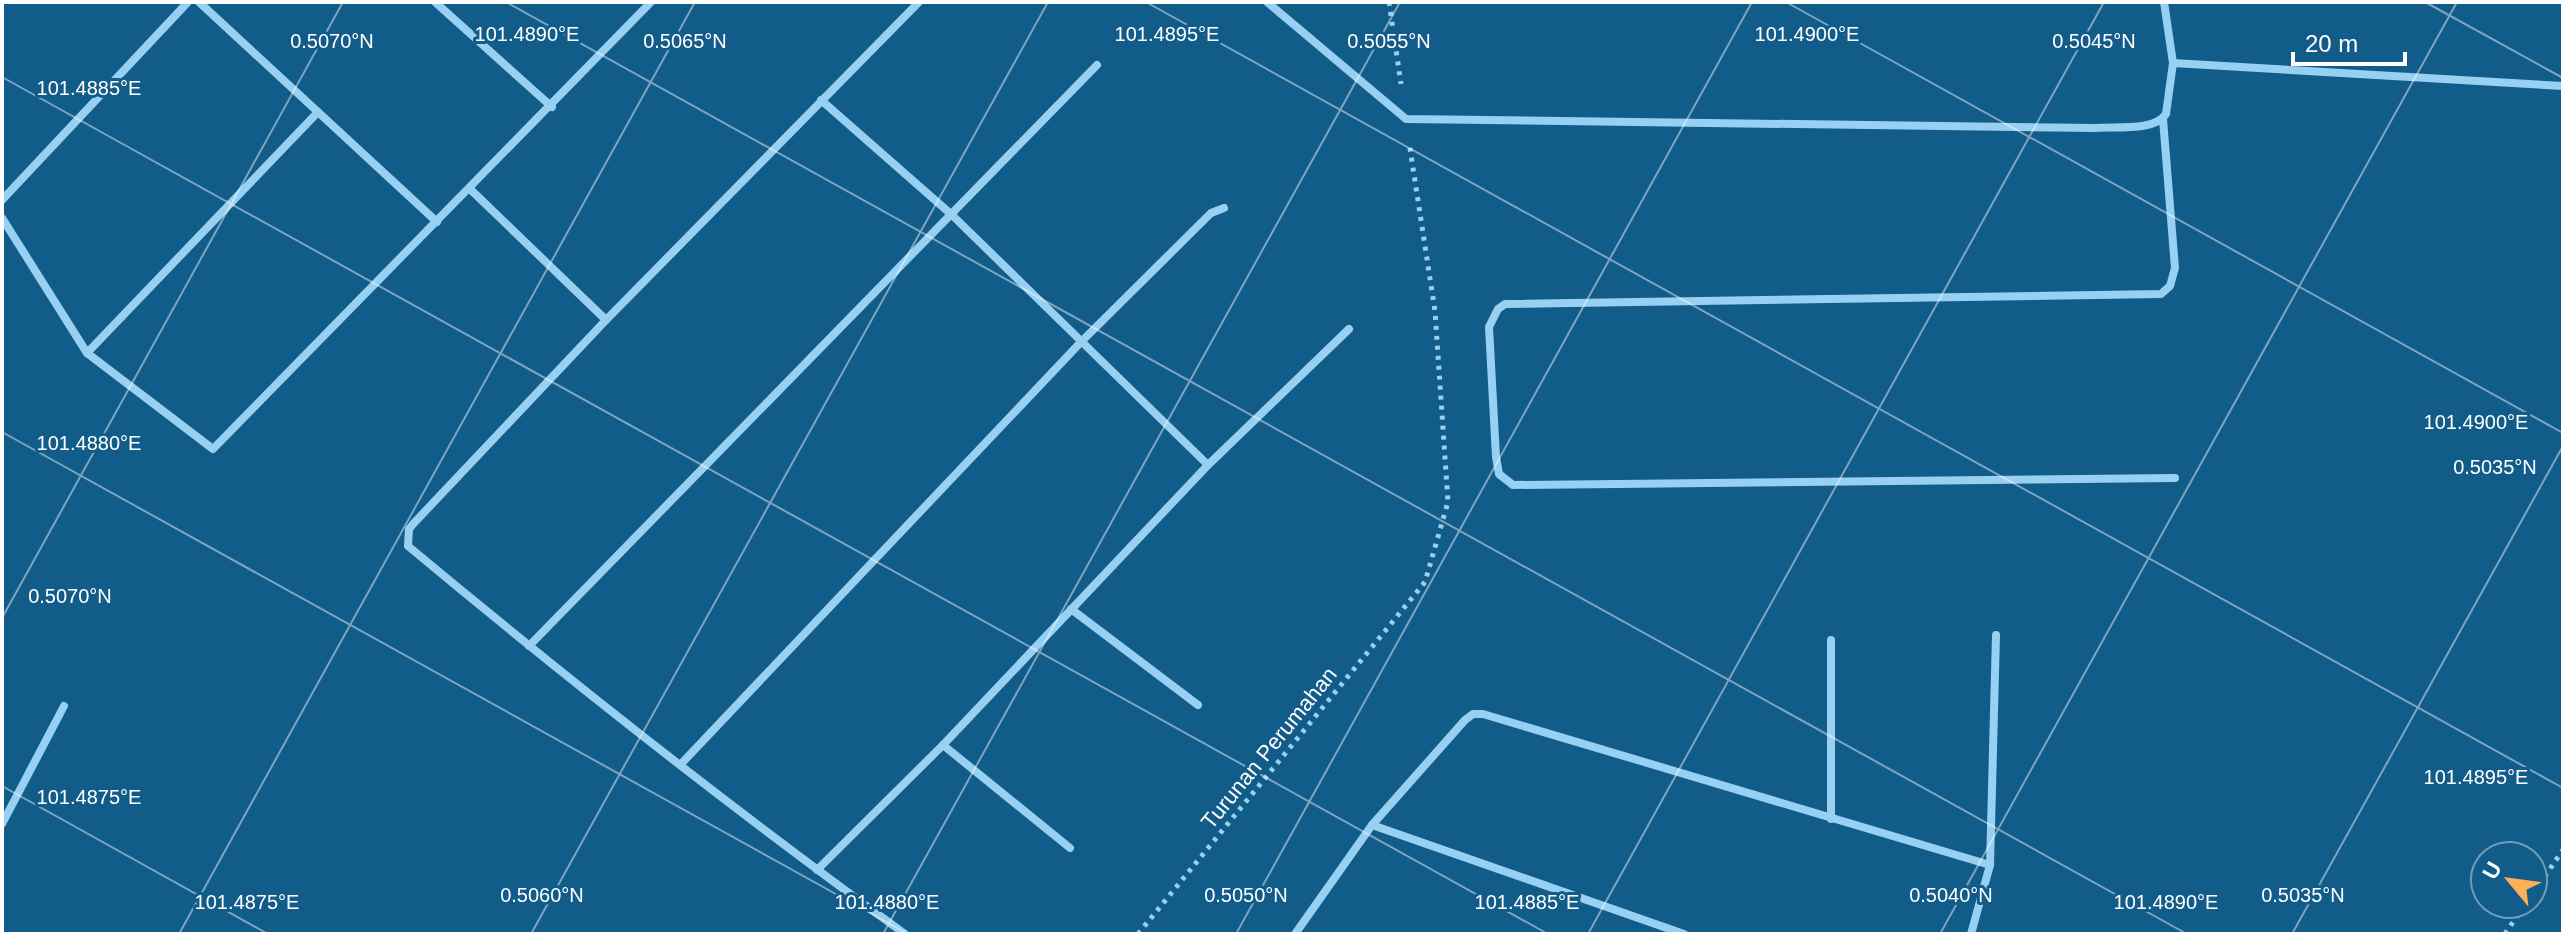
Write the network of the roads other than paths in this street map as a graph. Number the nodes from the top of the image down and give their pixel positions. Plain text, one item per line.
1 (188, 2) edge
2 (199, 2) edge
3 (435, 2) edge
4 (651, 2) edge
5 (919, 2) edge
6 (1267, 2) edge
7 (2164, 2) edge
8 (2173, 63) junction
9 (1097, 65) dead end
10 (2563, 86) edge
11 (821, 100) junction
12 (552, 107) junction
13 (318, 112) junction
14 (2163, 119) junction
15 (470, 189) junction
16 (2, 200) edge
17 (1224, 208) dead end
18 (952, 215) junction
19 (2, 218) edge
20 (437, 222) junction
21 (606, 320) junction
22 (1349, 329) dead end
23 (1081, 342) junction
24 (87, 353) junction
25 (1208, 465) junction
26 (2175, 478) dead end
27 (1071, 609) junction
28 (1996, 635) dead end
29 (1831, 640) dead end
30 (529, 646) junction
31 (1198, 705) dead end
32 (64, 706) dead end
33 (943, 745) junction
34 (681, 764) junction
35 (1831, 819) junction
36 (2, 824) edge
37 (1372, 825) junction
38 (1070, 848) dead end
39 (1990, 865) junction
40 (817, 870) junction
41 (905, 934) edge
42 (1295, 934) edge
43 (1684, 934) edge
44 (1971, 934) edge

1 - 16 street
2 - 13 street
3 - 12 street
4 - 12 street
5 - 11 street
6 - 14 street
7 - 8 street
8 - 10 street
8 - 14 street
9 - 18 street
11 - 18 street
11 - 21 street
12 - 15 street
13 - 20 street
13 - 24 street
14 - 26 street
15 - 20 street
15 - 21 street
17 - 23 street
18 - 23 street
18 - 30 street
19 - 24 street
20 - 24 street
21 - 30 street
22 - 25 street
23 - 25 street
23 - 34 street
25 - 27 street
27 - 31 street
27 - 33 street
28 - 39 street
29 - 35 street
30 - 34 street
32 - 36 street
33 - 38 street
33 - 40 street
34 - 40 street
35 - 37 street
35 - 39 street
37 - 42 street
37 - 43 street
39 - 44 street
40 - 41 street

